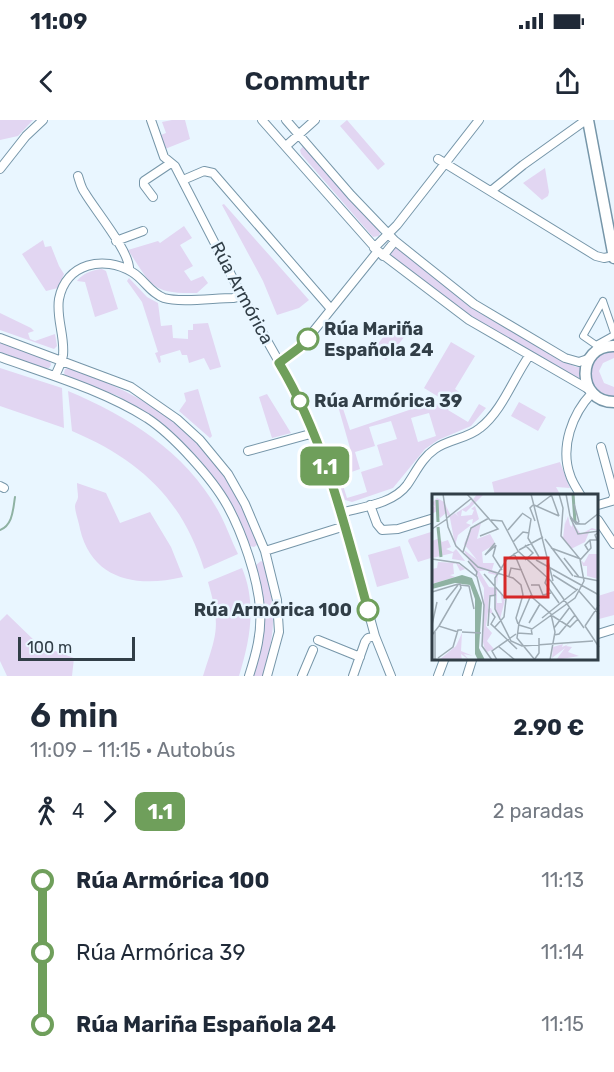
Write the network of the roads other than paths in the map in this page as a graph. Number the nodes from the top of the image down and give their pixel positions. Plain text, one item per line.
1 (43, 120) edge
2 (151, 120) edge
3 (262, 120) edge
4 (286, 120) edge
5 (315, 120) edge
6 (479, 120) edge
7 (587, 120) edge
8 (299, 134) junction
9 (286, 146) junction
10 (442, 162) junction
11 (171, 163) junction
12 (0, 169) edge
13 (78, 176) dead end
14 (183, 180) junction
15 (490, 191) junction
16 (153, 197) dead end
17 (143, 231) dead end
18 (392, 238) junction
19 (116, 241) junction
20 (378, 252) junction
21 (614, 256) edge
22 (110, 263) junction
23 (129, 270) junction
24 (242, 296) junction
25 (331, 309) junction
26 (614, 334) edge
27 (0, 338) edge
28 (614, 345) edge
29 (529, 356) junction
30 (0, 357) edge
31 (588, 359) junction
32 (61, 360) junction
33 (279, 363) junction
34 (55, 376) junction
35 (591, 391) junction
36 (612, 403) edge
37 (314, 433) junction
38 (601, 447) dead end
39 (248, 451) dead end
40 (580, 494) edge
41 (614, 496) edge
42 (599, 504) edge
43 (370, 505) junction
44 (340, 513) junction
45 (432, 519) edge
46 (599, 523) edge
47 (345, 526) junction
48 (614, 544) edge
49 (265, 551) junction
50 (249, 557) junction
51 (614, 629) edge
52 (599, 633) edge
53 (375, 636) junction
54 (318, 640) dead end
55 (313, 650) dead end
56 (360, 657) junction
57 (472, 661) edge
58 (249, 676) edge
59 (267, 676) edge
60 (302, 676) edge
61 (353, 676) edge
62 (391, 676) edge
63 (467, 676) edge

1 - 12 street
2 - 11 street, Rúa Armórica
3 - 9 street
4 - 8 street
5 - 8 street
6 - 10 street
7 - 15 street
7 - 21 street
8 - 9 street
8 - 18 street
9 - 20 street
10 - 15 street
10 - 18 street
11 - 14 street, Rúa Armórica
11 - 16 street
13 - 19 street
14 - 24 street, Rúa Armórica
14 - 25 street
15 - 21 street
17 - 19 street
18 - 20 street
18 - 31 street
19 - 22 street
19 - 23 street
20 - 25 street
20 - 29 street
22 - 23 street
22 - 32 street
23 - 24 street
24 - 33 street, Rúa Armórica
25 - 33 street
26 - 26 street
27 - 32 street
28 - 31 street
29 - 35 street
29 - 43 street
30 - 34 street
31 - 35 street
32 - 34 street
32 - 49 street
33 - 37 street, Rúa Armórica
34 - 50 street
35 - 36 street
35 - 40 street
37 - 39 street
37 - 44 street, Rúa Armórica
38 - 41 street
41 - 42 street
43 - 44 street
43 - 45 street
44 - 47 street, Rúa Armórica
46 - 48 street
47 - 49 street
47 - 53 street, Rúa Armórica
49 - 50 street
49 - 59 street
50 - 58 street
51 - 52 street
53 - 56 street
53 - 62 street, Rúa Armórica
54 - 56 street
55 - 60 street
56 - 61 street
57 - 63 street

